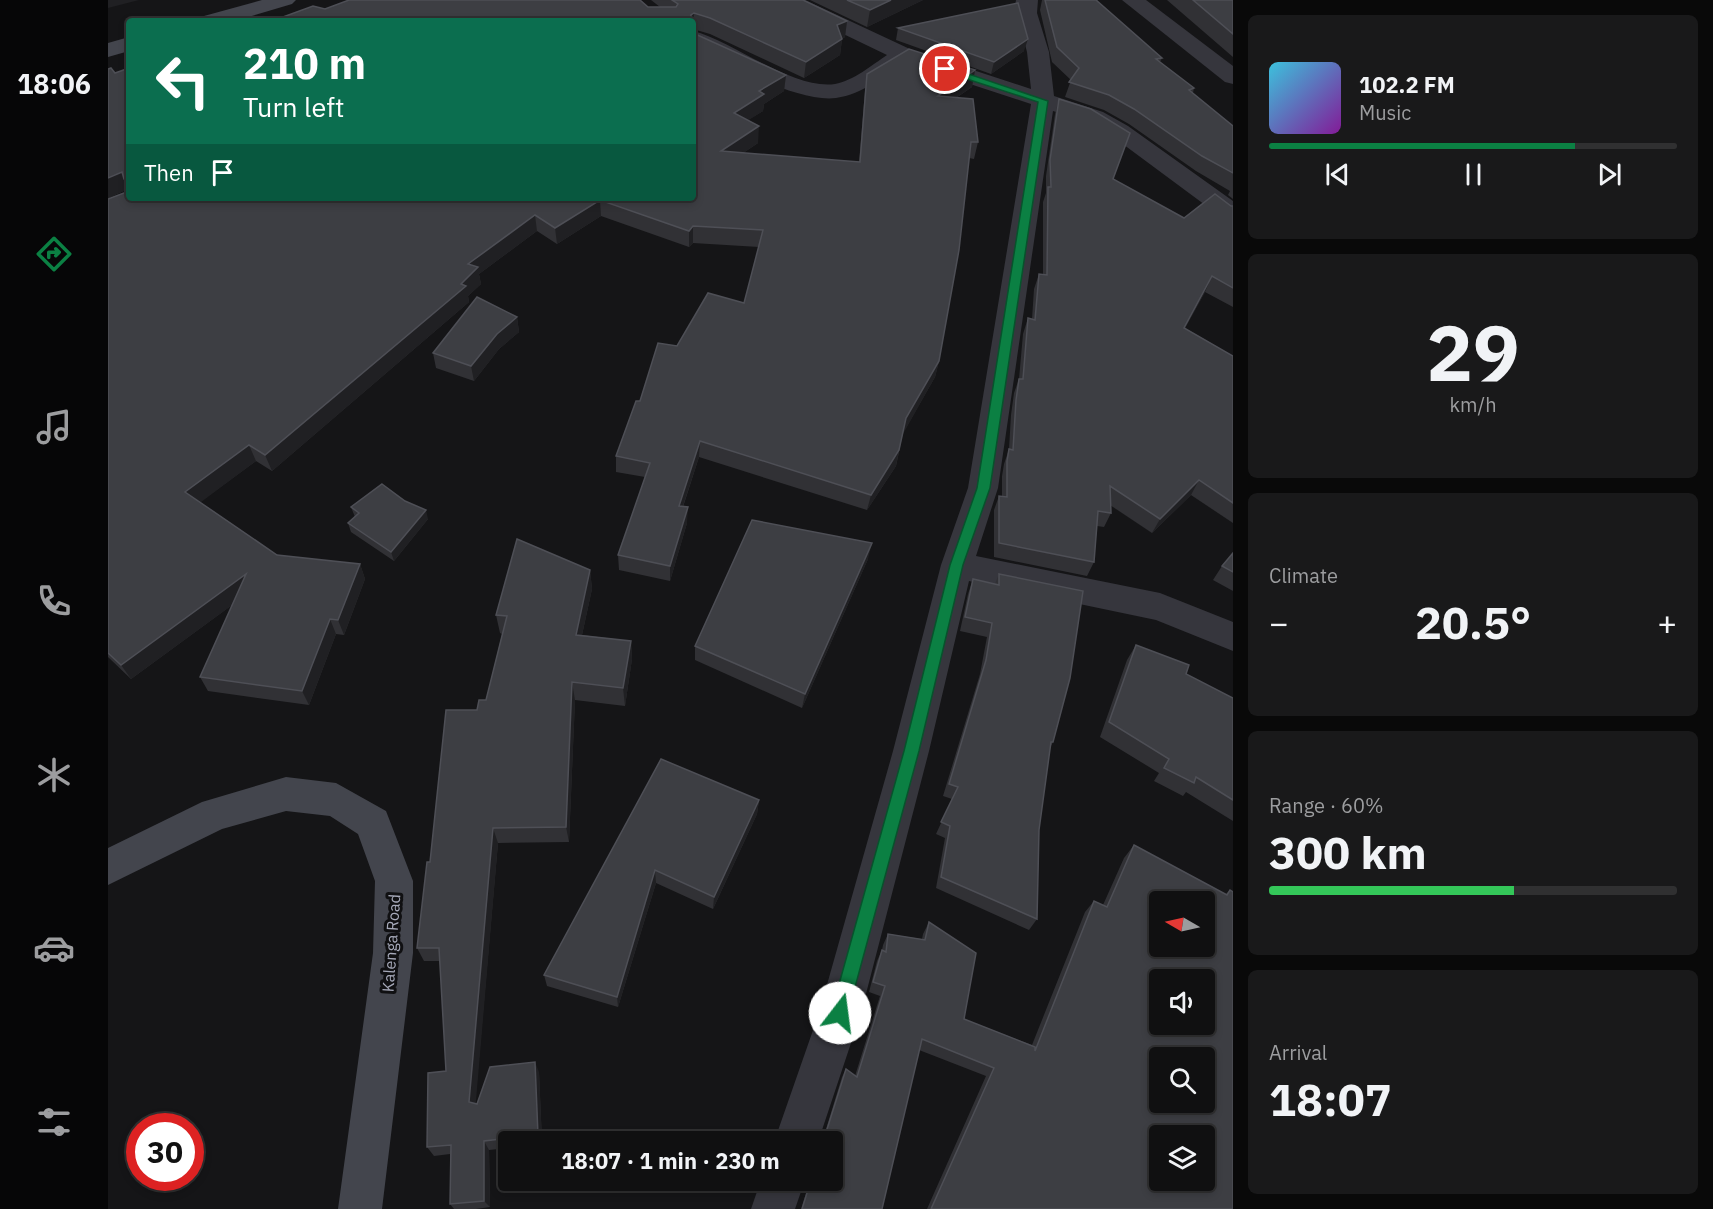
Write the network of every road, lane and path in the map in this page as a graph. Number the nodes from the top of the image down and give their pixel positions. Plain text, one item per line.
1 (285, 0) edge
2 (788, 0) edge
3 (1027, 0) edge
4 (1133, 0) edge
5 (222, 18) edge
6 (696, 39) edge
7 (126, 45) edge
8 (108, 50) edge
9 (904, 54) junction
10 (1233, 77) edge
11 (1043, 101) junction
12 (1233, 213) edge
13 (957, 565) junction
14 (1233, 636) edge
15 (108, 867) edge
16 (800, 1131) edge
17 (779, 1191) edge
18 (360, 1209) edge
19 (773, 1209) edge

1 - 5 main road
2 - 9 street
3 - 11 street
4 - 10 street
6 - 9 street
7 - 8 main road
9 - 11 street
11 - 12 street
11 - 13 street
13 - 14 street
13 - 16 street
15 - 18 main road, Kalenga Road
17 - 19 street

